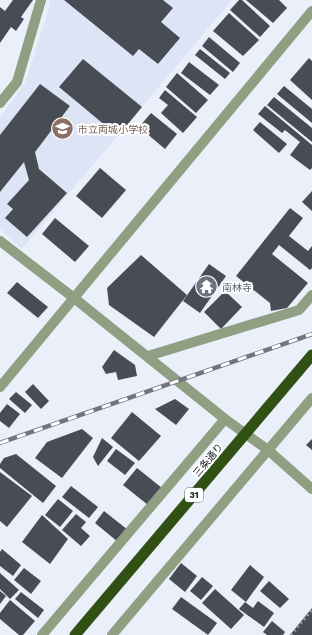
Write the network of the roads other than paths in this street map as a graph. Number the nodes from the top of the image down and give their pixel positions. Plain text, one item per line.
1 (41, 0) edge
2 (312, 11) edge
3 (0, 103) edge
4 (0, 241) edge
5 (312, 295) edge
6 (74, 298) junction
7 (312, 355) edge
8 (148, 356) junction
9 (0, 387) edge
10 (312, 398) edge
11 (225, 419) junction
12 (268, 450) junction
13 (312, 489) edge
14 (42, 635) edge
15 (75, 635) edge
16 (112, 635) edge

1 - 3 street
2 - 6 street
4 - 6 street
5 - 8 street
6 - 8 street
6 - 9 street
7 - 15 highway, 三条通り / 31, bridge
8 - 11 street
10 - 12 street
11 - 12 street
11 - 14 street
12 - 13 street
12 - 16 street

